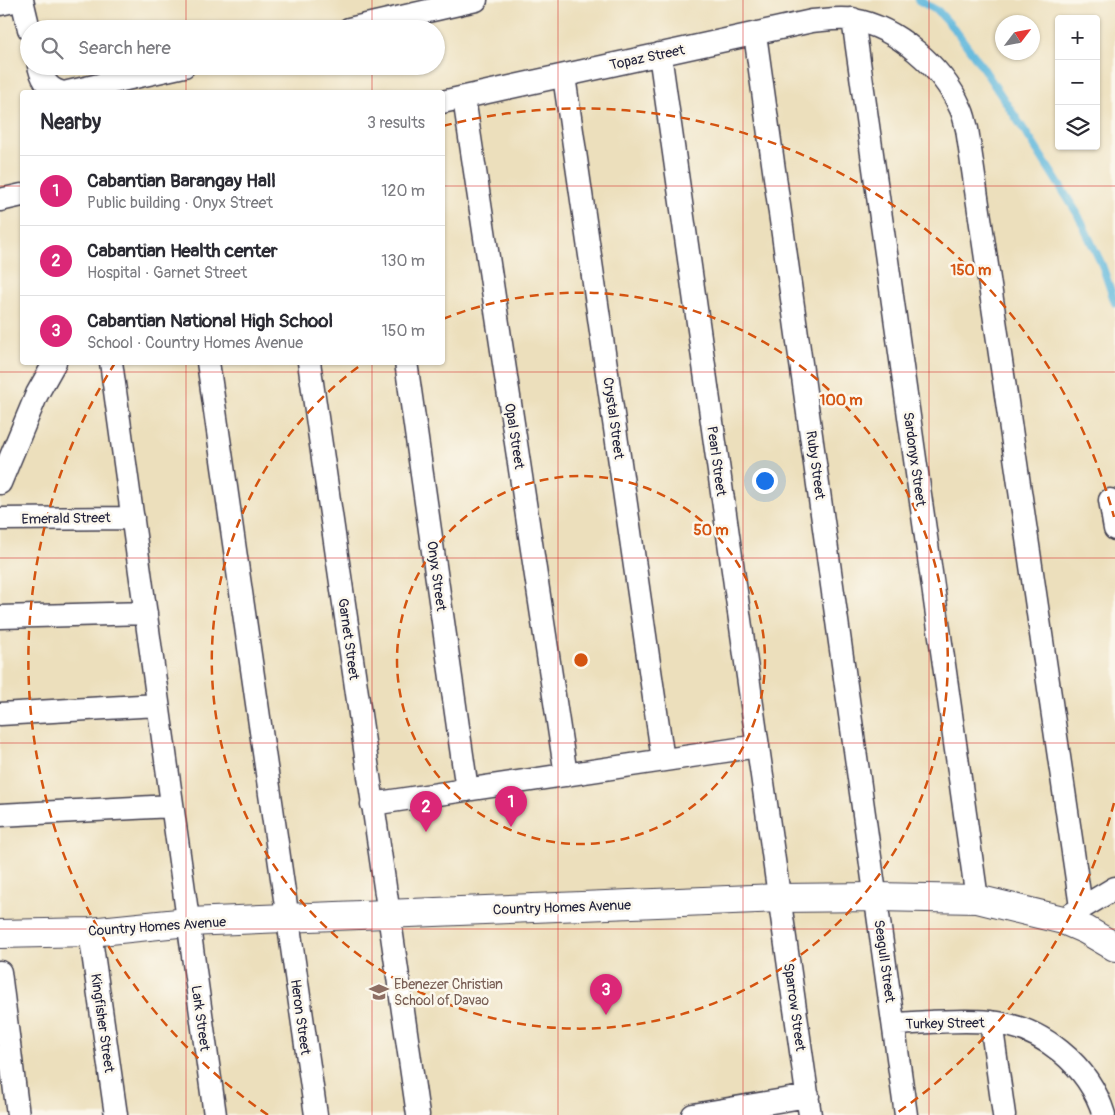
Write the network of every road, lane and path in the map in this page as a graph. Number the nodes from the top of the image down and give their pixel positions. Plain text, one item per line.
1 (20, 0) edge
2 (476, 0) edge
3 (0, 4) edge
4 (26, 20) edge
5 (388, 20) edge
6 (852, 20) junction
7 (756, 34) junction
8 (660, 54) junction
9 (43, 75) edge
10 (144, 75) edge
11 (564, 76) junction
12 (54, 90) edge
13 (77, 90) edge
14 (453, 100) edge
15 (20, 195) edge
16 (0, 200) edge
17 (53, 365) edge
18 (111, 365) edge
19 (208, 365) edge
20 (309, 365) edge
21 (406, 365) edge
22 (0, 484) edge
23 (1110, 500) dead end
24 (133, 518) junction
25 (0, 519) edge
26 (1115, 529) edge
27 (146, 613) junction
28 (0, 617) edge
29 (158, 705) junction
30 (0, 714) edge
31 (758, 746) junction
32 (663, 760) junction
33 (566, 775) junction
34 (467, 790) junction
35 (372, 804) junction
36 (172, 806) junction
37 (0, 815) edge
38 (1115, 888) edge
39 (876, 897) junction
40 (779, 898) junction
41 (977, 898) junction
42 (1072, 914) junction
43 (388, 915) junction
44 (287, 918) junction
45 (188, 922) junction
46 (90, 932) junction
47 (0, 934) edge
48 (1115, 947) edge
49 (0, 972) edge
50 (990, 1022) junction
51 (894, 1024) junction
52 (809, 1105) edge
53 (703, 1114) edge
54 (18, 1115) edge
55 (116, 1115) edge
56 (215, 1115) edge
57 (316, 1115) edge
58 (418, 1115) edge
59 (906, 1115) edge
60 (1004, 1115) edge
61 (1104, 1115) edge

1 - 3 street
1 - 4 street
2 - 5 street
6 - 7 street, Topaz Street
6 - 41 street, Sardonyx Street
6 - 42 street, Topaz Street
7 - 8 street, Topaz Street
7 - 39 street, Ruby Street
8 - 11 street, Topaz Street
8 - 31 street, Pearl Street
9 - 12 street
10 - 13 street
11 - 14 street, Topaz Street
11 - 32 street, Crystal Street
14 - 33 street, Opal Street
15 - 16 street
17 - 22 street
18 - 24 street, Lark Street
19 - 44 street, Heron Street
20 - 35 street, Garnet Street
21 - 34 street, Onyx Street
23 - 26 street
24 - 25 street, Emerald Street
24 - 27 street, Lark Street
27 - 28 street
27 - 29 street, Lark Street
29 - 30 street
29 - 36 street, Lark Street
31 - 32 street
31 - 40 street, Pearl Street
32 - 33 street
33 - 34 street
34 - 35 street
35 - 43 street, Garnet Street
36 - 37 street
36 - 45 street, Lark Street
38 - 42 street
39 - 40 main road, Country Homes Avenue
39 - 41 main road, Country Homes Avenue
39 - 51 street, Seagull Street
40 - 43 main road, Country Homes Avenue
40 - 52 street, Sparrow Street
41 - 42 main road, Country Homes Avenue
42 - 48 main road, Country Homes Avenue
43 - 44 main road, Country Homes Avenue
43 - 58 street, Garnet Street
44 - 45 main road, Country Homes Avenue
44 - 57 street, Heron Street
45 - 46 main road, Country Homes Avenue
45 - 56 street, Lark Street
46 - 47 main road, Country Homes Avenue
46 - 55 street, Kingfisher Street
49 - 54 street
50 - 51 street, Turkey Street
50 - 60 street
50 - 61 street, Turkey Street
51 - 59 street, Seagull Street
52 - 53 street

